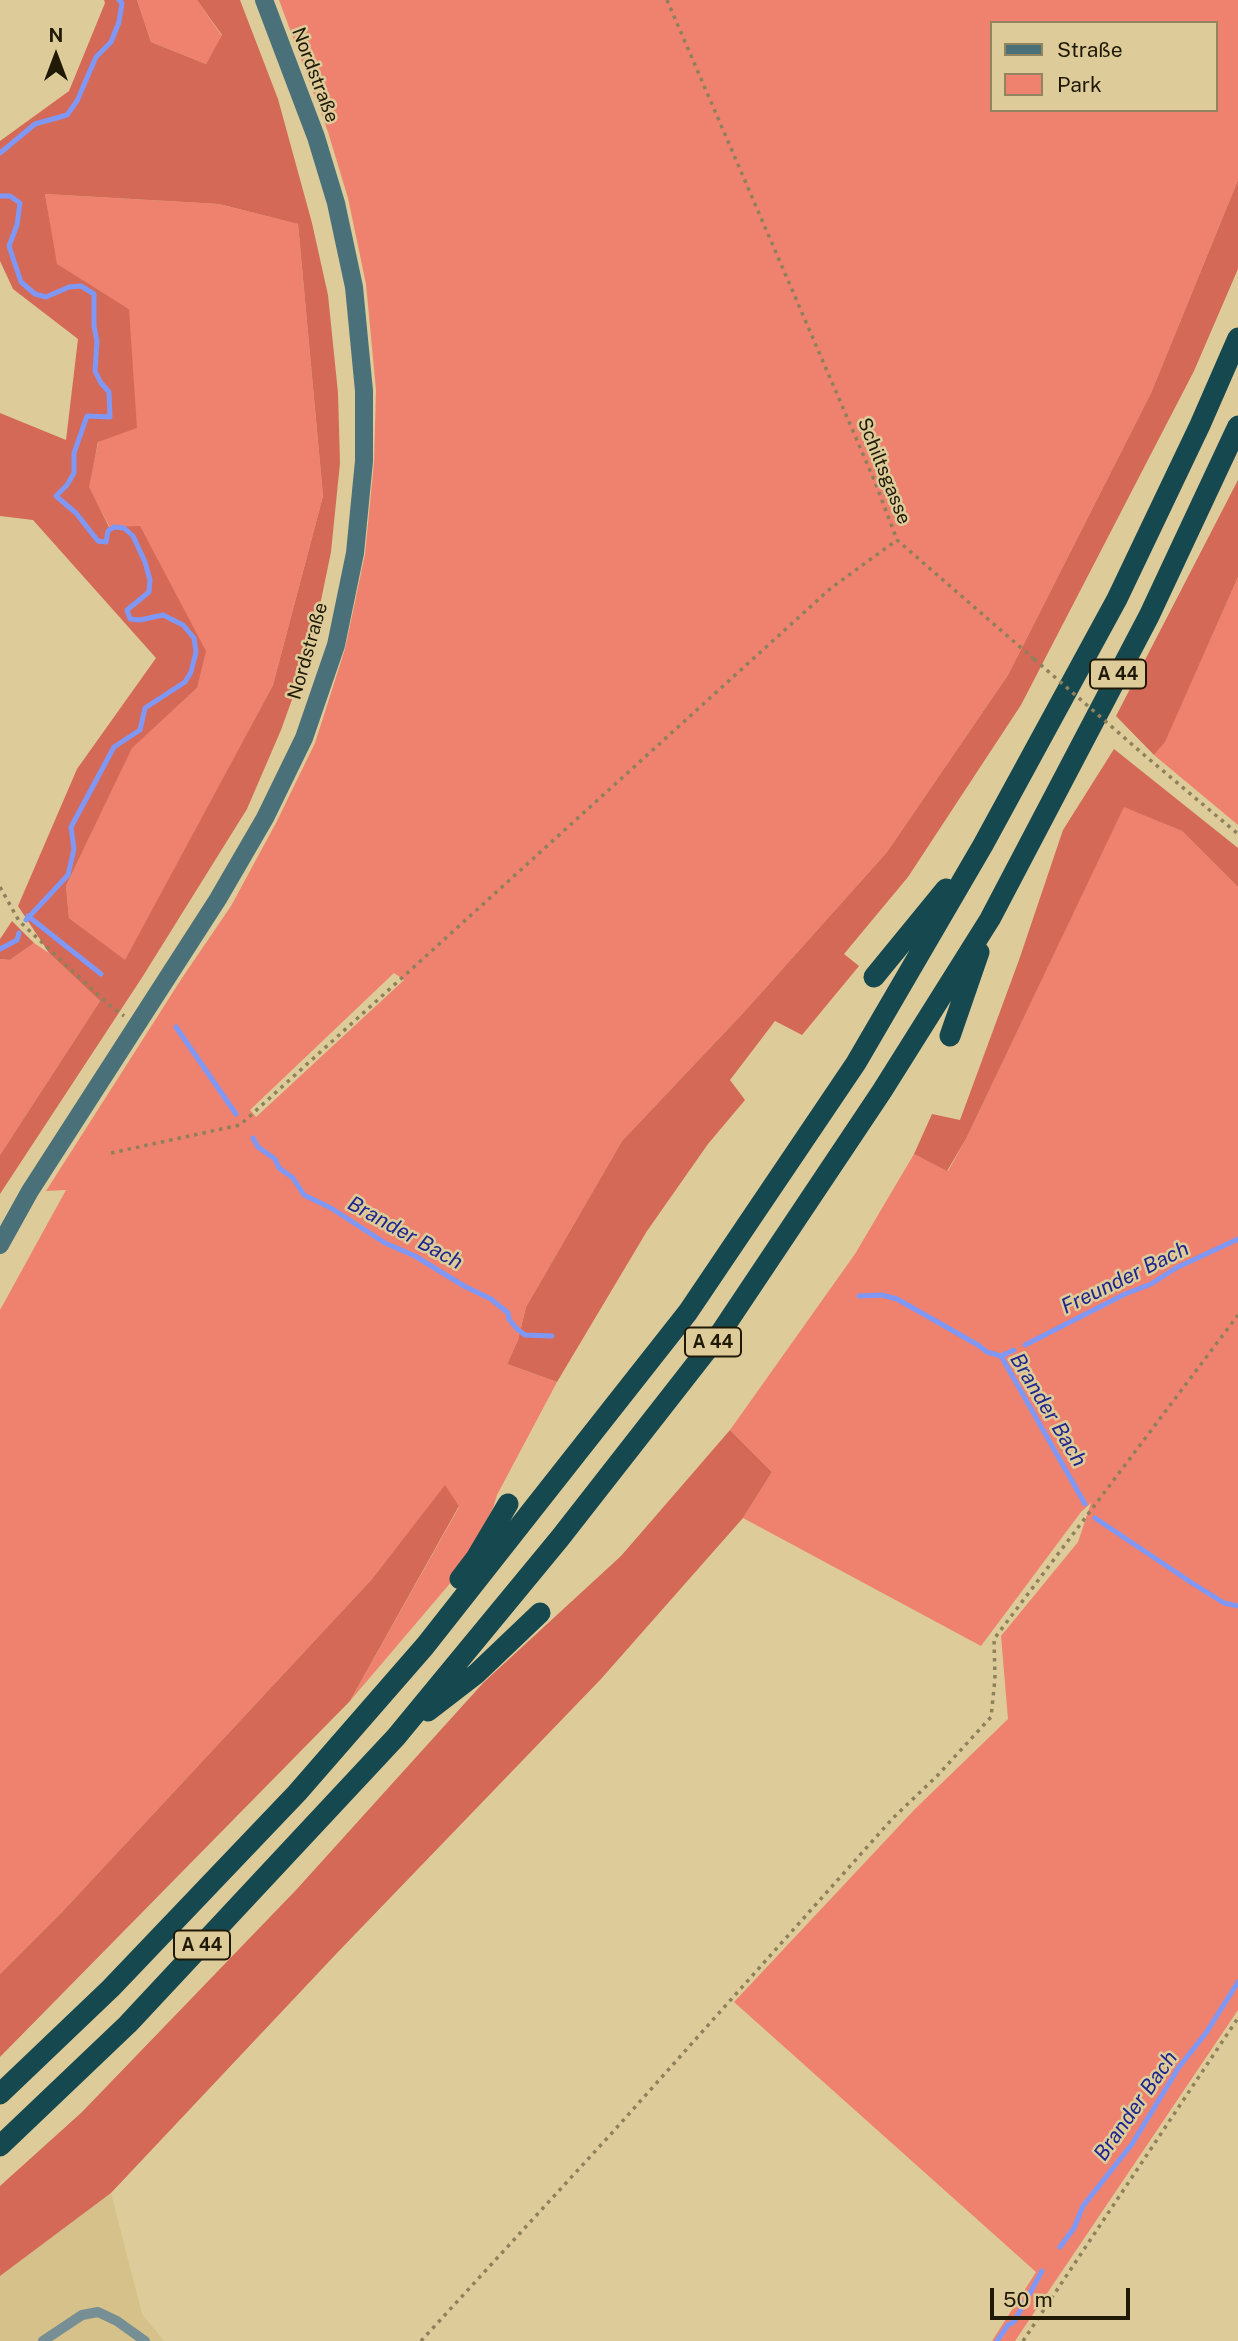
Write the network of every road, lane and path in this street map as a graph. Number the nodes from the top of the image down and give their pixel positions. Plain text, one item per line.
1 (264, 0) edge
2 (667, 0) edge
3 (1238, 338) edge
4 (1238, 426) edge
5 (897, 540) junction
6 (1238, 834) edge
7 (983, 845) junction
8 (0, 887) edge
9 (990, 919) junction
10 (873, 977) dead end
11 (108, 1004) dead end
12 (950, 1035) dead end
13 (111, 1153) dead end
14 (0, 1245) edge
15 (1238, 1315) edge
16 (508, 1504) dead end
17 (540, 1614) dead end
18 (425, 1646) junction
19 (396, 1737) junction
20 (1238, 2018) edge
21 (0, 2094) edge
22 (0, 2146) edge
23 (43, 2341) edge
24 (145, 2341) edge
25 (421, 2341) edge
26 (1023, 2341) edge

1 - 14 main road, Nordstraße
2 - 5 path, Schiltsgasse
3 - 7 highway, A 44
4 - 9 highway, A 44
5 - 6 path, Schiltsgasse, bridge
5 - 13 path
7 - 10 highway
7 - 18 highway, A 44
8 - 11 path
9 - 12 highway
9 - 19 highway, A 44
15 - 25 path
16 - 18 highway
17 - 19 highway
18 - 21 highway, A 44
19 - 22 highway, A 44
20 - 26 path
23 - 24 lane

